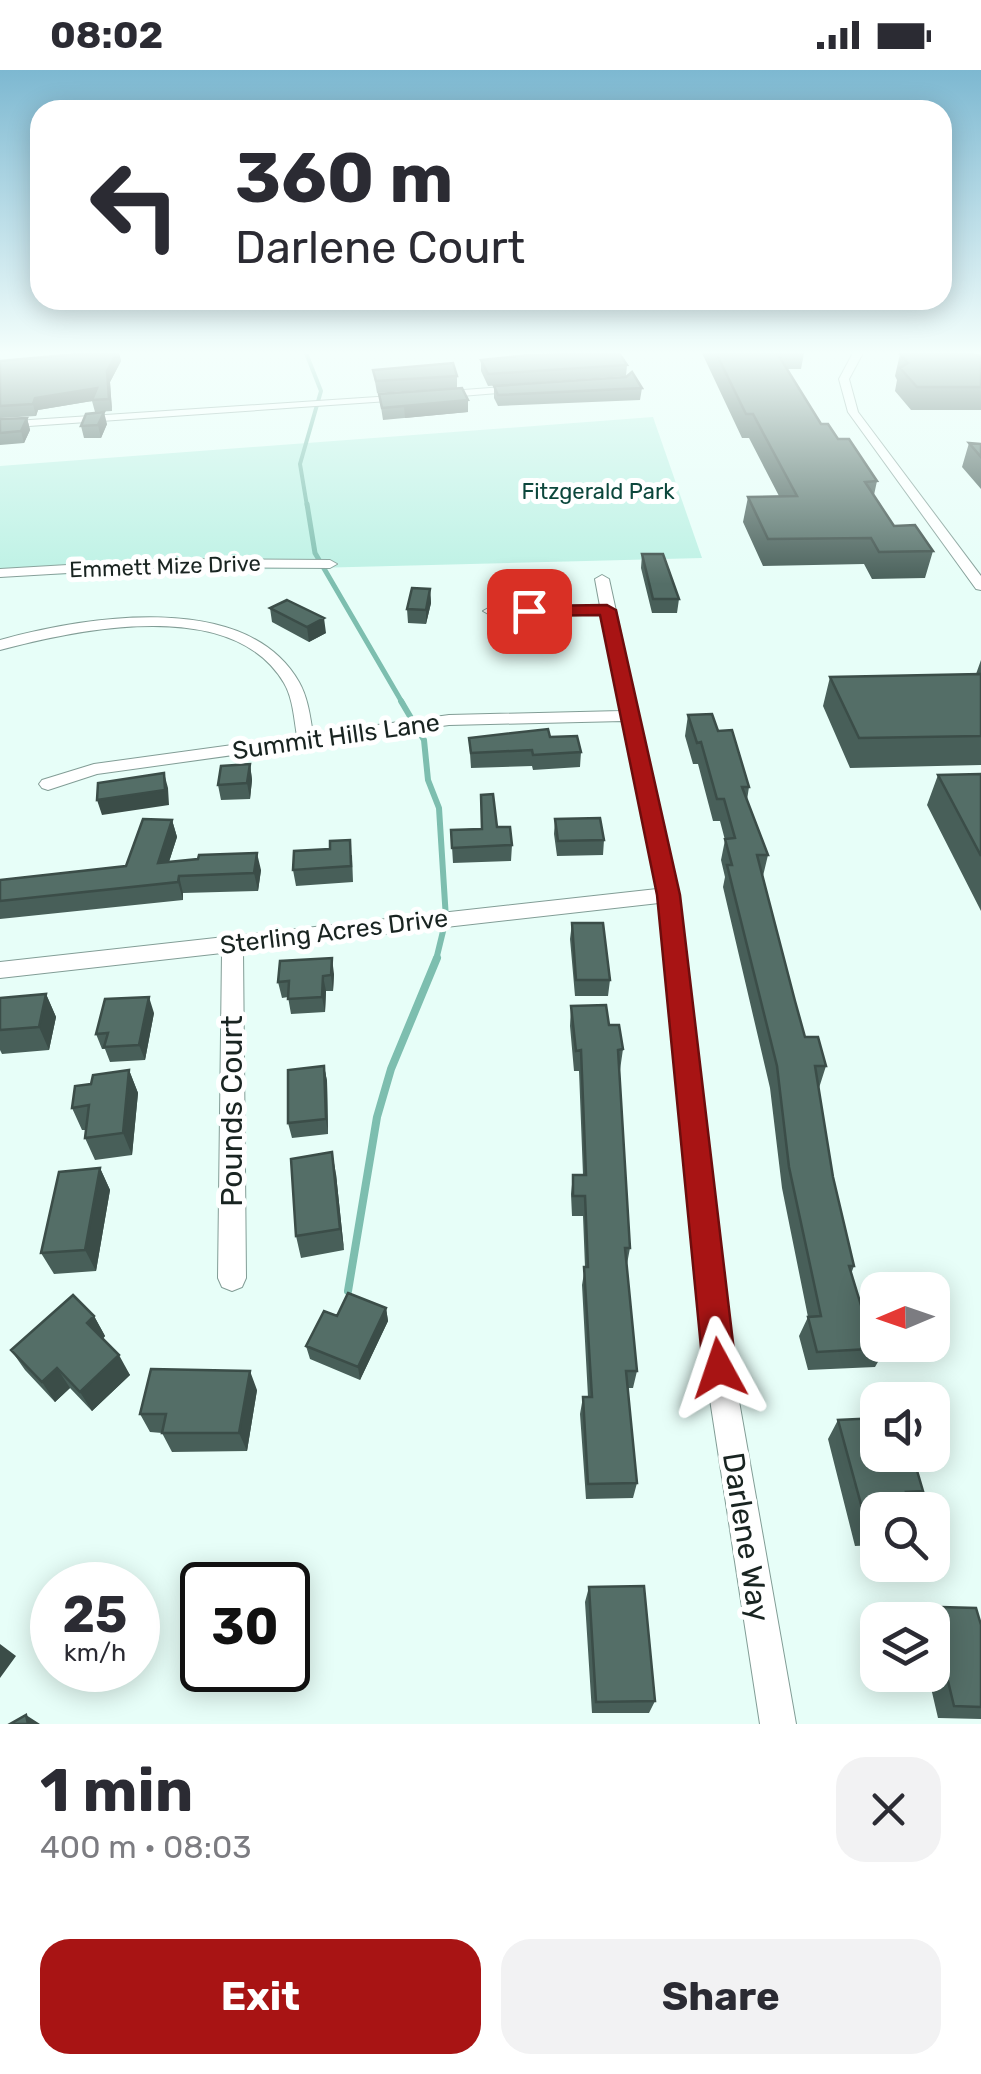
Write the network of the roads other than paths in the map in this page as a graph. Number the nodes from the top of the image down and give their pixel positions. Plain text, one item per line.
1 (866, 430) edge
2 (330, 564) dead end
3 (0, 573) edge
4 (602, 579) dead end
5 (981, 586) edge
6 (607, 610) junction
7 (490, 611) dead end
8 (0, 645) edge
9 (628, 716) junction
10 (306, 740) junction
11 (48, 784) dead end
12 (668, 895) junction
13 (232, 944) junction
14 (0, 970) edge
15 (232, 1278) dead end
16 (778, 1724) edge

1 - 5 street
2 - 3 street, Emmett Mize Drive
4 - 6 street, Darlene Way
6 - 7 street
6 - 9 street, Darlene Way
8 - 10 street
9 - 10 street, Summit Hills Lane
9 - 12 street, Darlene Way
10 - 11 street, Summit Hills Lane
12 - 13 street, Sterling Acres Drive
12 - 16 street, Darlene Way
13 - 14 street, Sterling Acres Drive
13 - 15 street, Pounds Court

